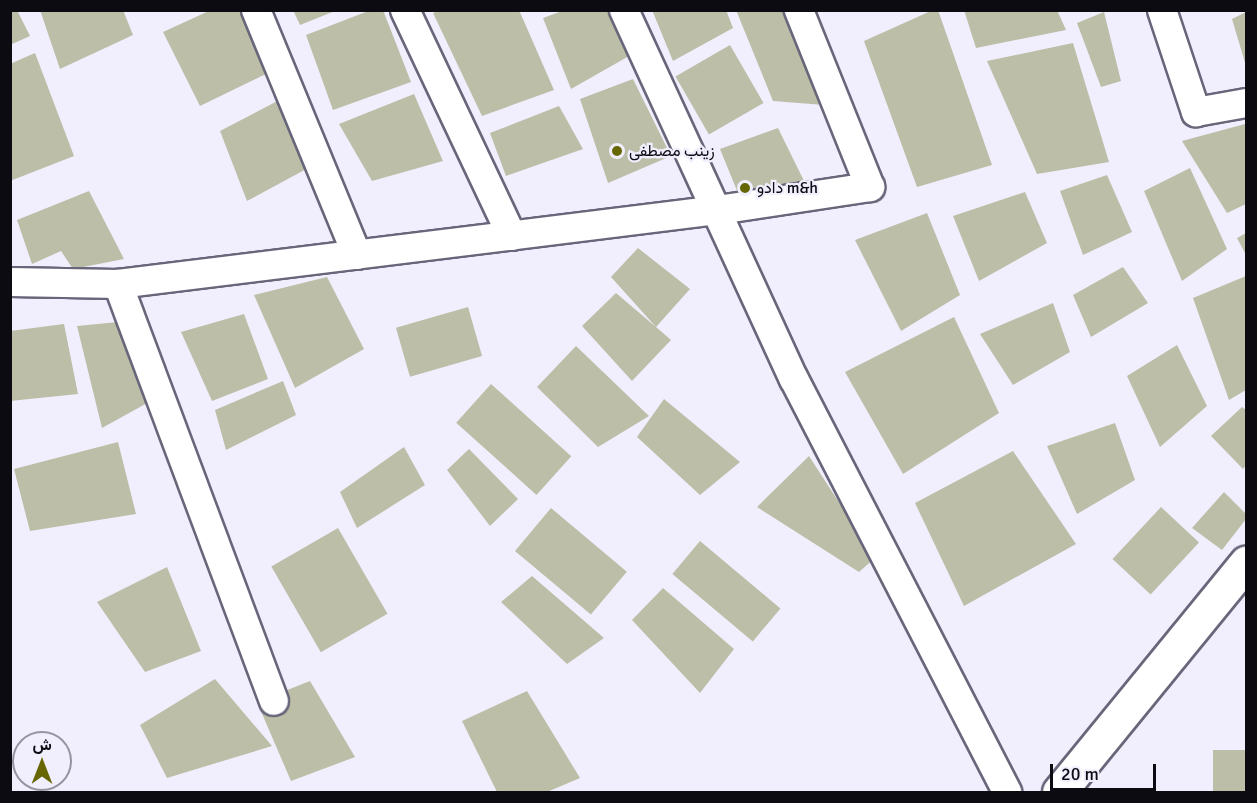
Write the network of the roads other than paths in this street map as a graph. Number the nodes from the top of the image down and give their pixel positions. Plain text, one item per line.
1 (256, 10) edge
2 (405, 10) edge
3 (624, 10) edge
4 (799, 10) edge
5 (1162, 10) edge
6 (1246, 102) edge
7 (718, 210) junction
8 (512, 236) junction
9 (357, 255) junction
10 (10, 282) edge
11 (118, 284) junction
12 (1244, 574) edge
13 (274, 701) dead end
14 (1007, 792) edge
15 (1059, 792) edge

1 - 9 street
2 - 8 street
3 - 7 street
4 - 7 street
5 - 6 street
7 - 8 street
7 - 14 street
8 - 9 street
9 - 11 street
10 - 11 street
11 - 13 street
12 - 15 street

